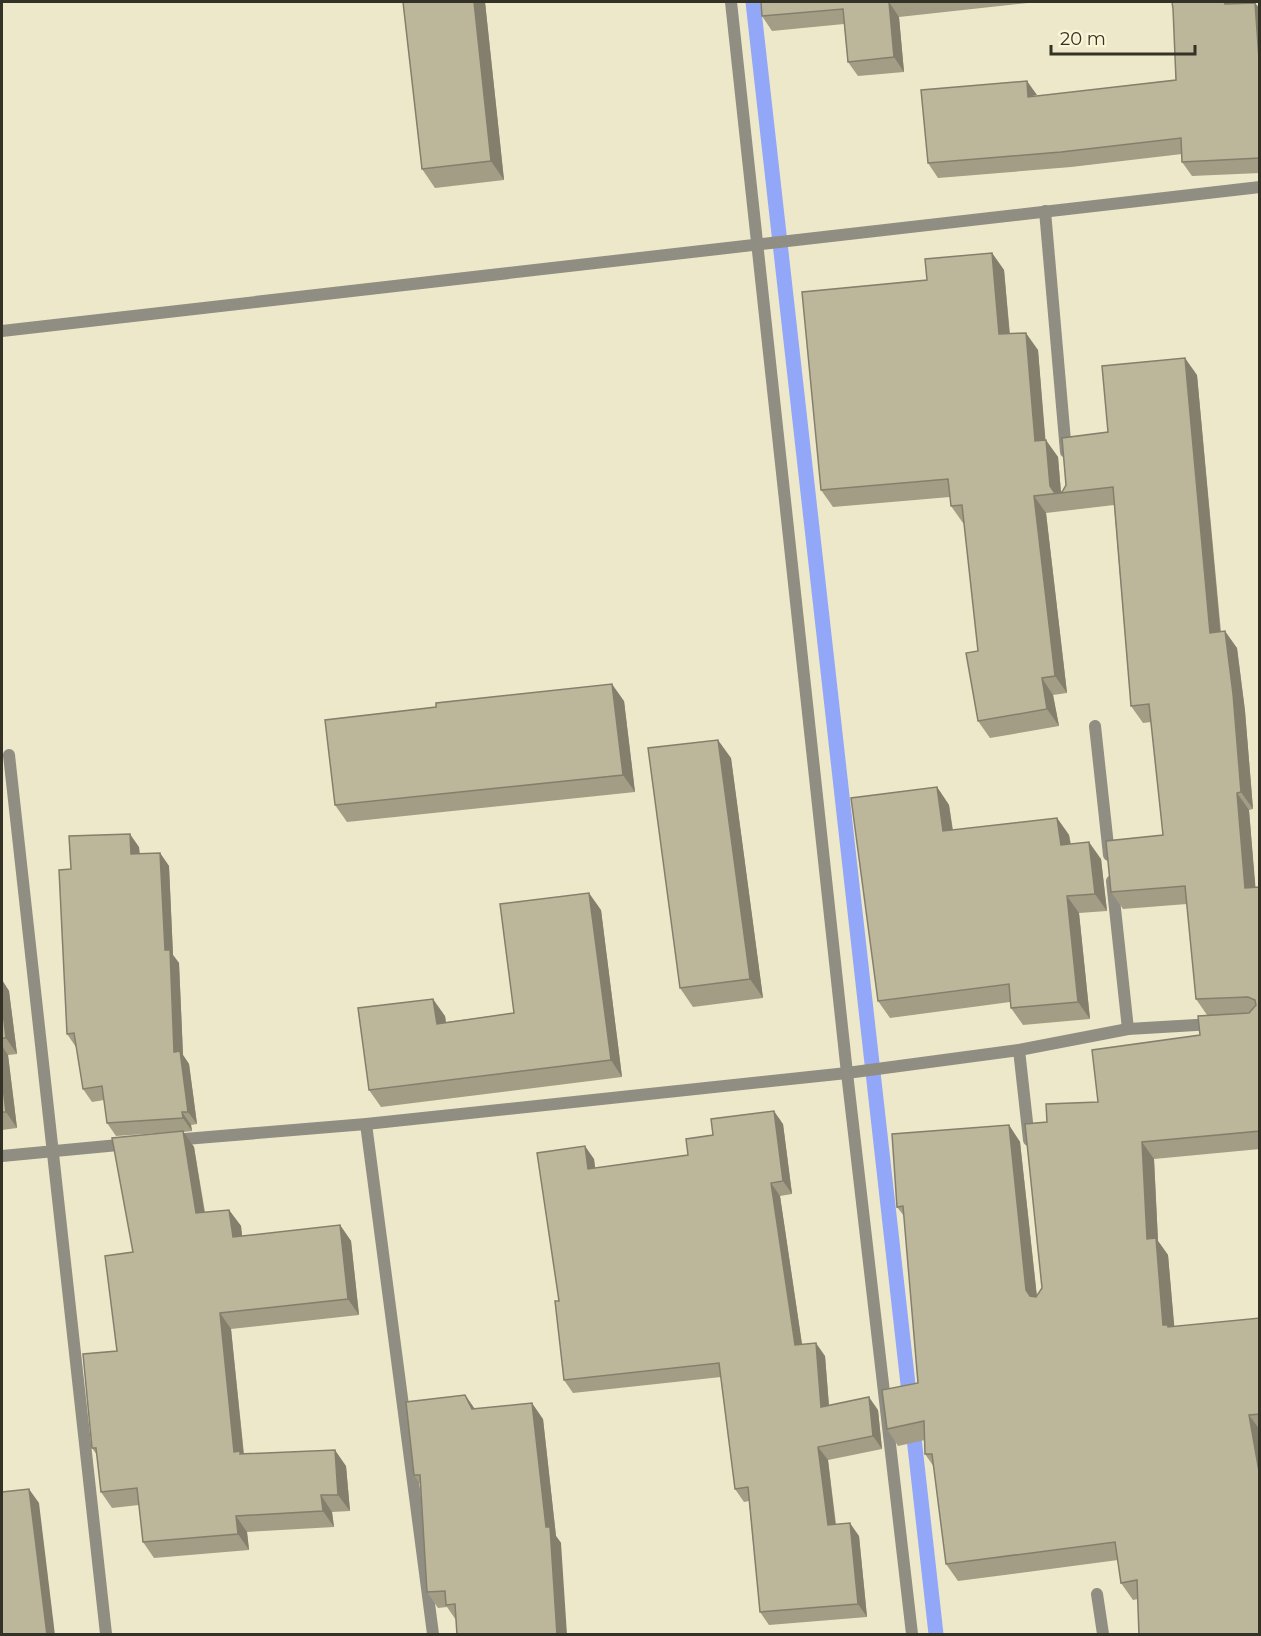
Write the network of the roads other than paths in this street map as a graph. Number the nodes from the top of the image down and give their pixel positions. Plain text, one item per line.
1 (731, 2) edge
2 (1260, 187) edge
3 (1045, 211) junction
4 (758, 244) junction
5 (2, 331) edge
6 (1067, 467) edge
7 (1095, 726) dead end
8 (9, 755) dead end
9 (1224, 1024) edge
10 (1128, 1029) junction
11 (1019, 1050) junction
12 (847, 1072) junction
13 (366, 1124) junction
14 (54, 1150) junction
15 (1030, 1155) edge
16 (2, 1156) edge
17 (1097, 1594) dead end
18 (106, 1635) edge
19 (433, 1635) edge
20 (912, 1635) edge
21 (1103, 1635) edge

1 - 4 street
2 - 3 street
3 - 4 street
3 - 6 street
4 - 5 street
4 - 12 street
7 - 10 street
8 - 14 street
9 - 10 street
10 - 11 street
11 - 12 street
11 - 15 street
12 - 13 street
12 - 20 street
13 - 14 street
13 - 19 street
14 - 16 street
14 - 18 street
17 - 21 street

